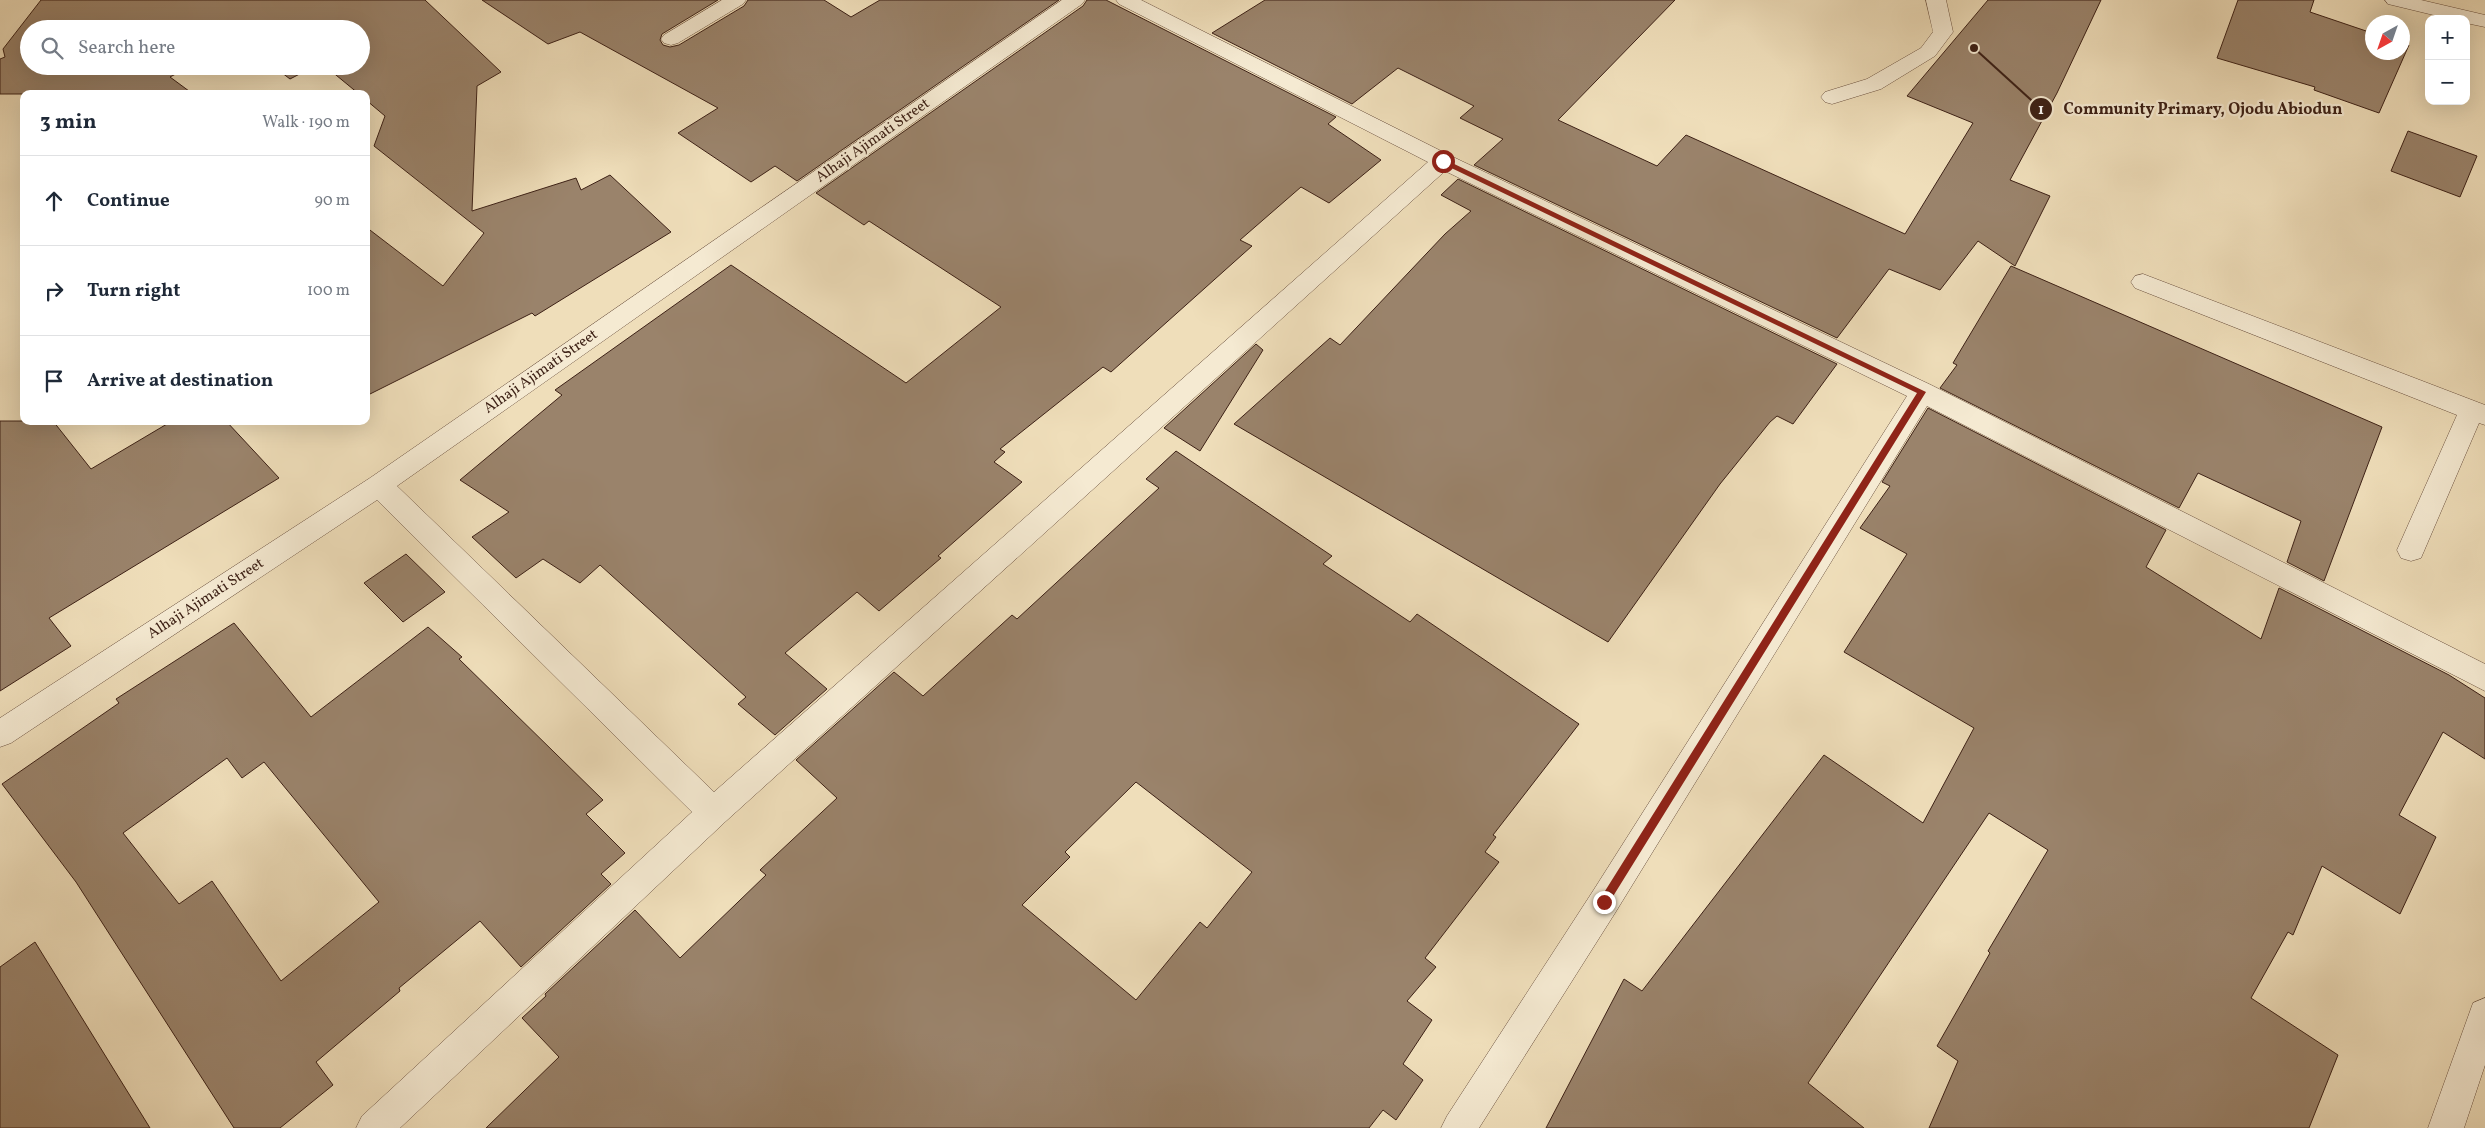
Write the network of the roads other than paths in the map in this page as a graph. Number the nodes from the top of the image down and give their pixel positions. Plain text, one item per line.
1 (736, 0) edge
2 (1075, 0) edge
3 (1126, 0) edge
4 (1936, 0) edge
5 (2395, 0) edge
6 (2485, 21) edge
7 (671, 40) dead end
8 (1832, 97) dead end
9 (1443, 161) junction
10 (2143, 282) dead end
11 (1922, 392) junction
12 (2478, 412) edge
13 (379, 486) junction
14 (2412, 550) dead end
15 (2485, 678) edge
16 (0, 734) edge
17 (714, 812) junction
18 (2485, 1015) edge
19 (374, 1128) edge
20 (1459, 1128) edge
21 (2446, 1128) edge

1 - 7 street
2 - 13 street, Alhaji Ajimati Street
3 - 9 street
4 - 8 street
5 - 6 street
9 - 11 street
9 - 17 street
10 - 12 street
11 - 15 street
11 - 20 street
12 - 14 street
13 - 16 street, Alhaji Ajimati Street
13 - 17 street
17 - 19 street
18 - 21 street

